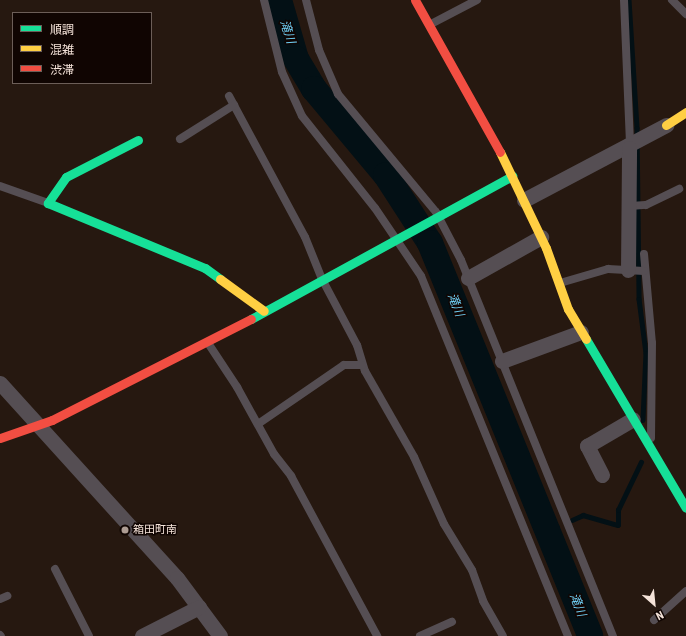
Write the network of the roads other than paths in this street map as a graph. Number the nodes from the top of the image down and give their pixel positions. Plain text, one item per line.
1 (264, 0) edge
2 (306, 0) edge
3 (415, 0) edge
4 (477, 0) edge
5 (624, 0) edge
6 (672, 0) edge
7 (686, 14) edge
8 (431, 24) junction
9 (229, 96) dead end
10 (234, 105) junction
11 (686, 112) edge
12 (666, 125) joint
13 (180, 138) dead end
14 (138, 140) dead end
15 (629, 148) junction
16 (512, 176) junction
17 (0, 186) edge
18 (679, 189) dead end
19 (524, 200) junction
20 (48, 203) junction
21 (636, 206) junction
22 (436, 218) junction
23 (541, 237) junction
24 (398, 239) junction
25 (644, 254) dead end
26 (637, 271) junction
27 (468, 278) junction
28 (322, 279) junction
29 (558, 284) junction
30 (264, 311) junction
31 (581, 332) junction
32 (208, 343) junction
33 (502, 361) junction
34 (362, 365) junction
35 (0, 383) edge
36 (633, 419) junction
37 (258, 424) junction
38 (38, 425) junction
39 (0, 438) edge
40 (650, 449) junction
41 (602, 475) dead end
42 (685, 506) edge
43 (55, 569) dead end
44 (686, 591) edge
45 (199, 608) junction
46 (654, 620) dead end
47 (452, 622) dead end
48 (89, 636) edge
49 (142, 636) edge
50 (220, 636) edge
51 (377, 636) edge
52 (420, 636) edge
53 (503, 636) edge
54 (568, 636) edge
55 (613, 636) edge

1 - 24 lane
2 - 22 lane
3 - 8 street
4 - 8 lane
5 - 15 lane
6 - 7 lane
8 - 16 street
9 - 10 lane
10 - 13 lane
10 - 28 lane
11 - 12 street
12 - 15 street
14 - 20 street
15 - 19 street
15 - 21 street
16 - 19 street
16 - 22 street
17 - 20 lane
18 - 21 lane
19 - 23 street
20 - 30 street
21 - 26 street
22 - 24 street
22 - 27 lane
23 - 27 street
23 - 29 street
24 - 28 street
24 - 54 lane
25 - 26 lane
26 - 29 lane
26 - 40 lane
27 - 33 lane
28 - 30 street
28 - 34 lane
29 - 31 street
30 - 32 street
31 - 33 street
31 - 36 street
32 - 37 lane
32 - 38 street
33 - 55 lane
34 - 37 lane
34 - 53 lane
35 - 38 street
36 - 40 street
36 - 41 street
37 - 51 lane
38 - 39 street
38 - 45 street
40 - 42 street
43 - 48 lane
44 - 46 lane
45 - 49 street
45 - 50 street
47 - 52 lane

